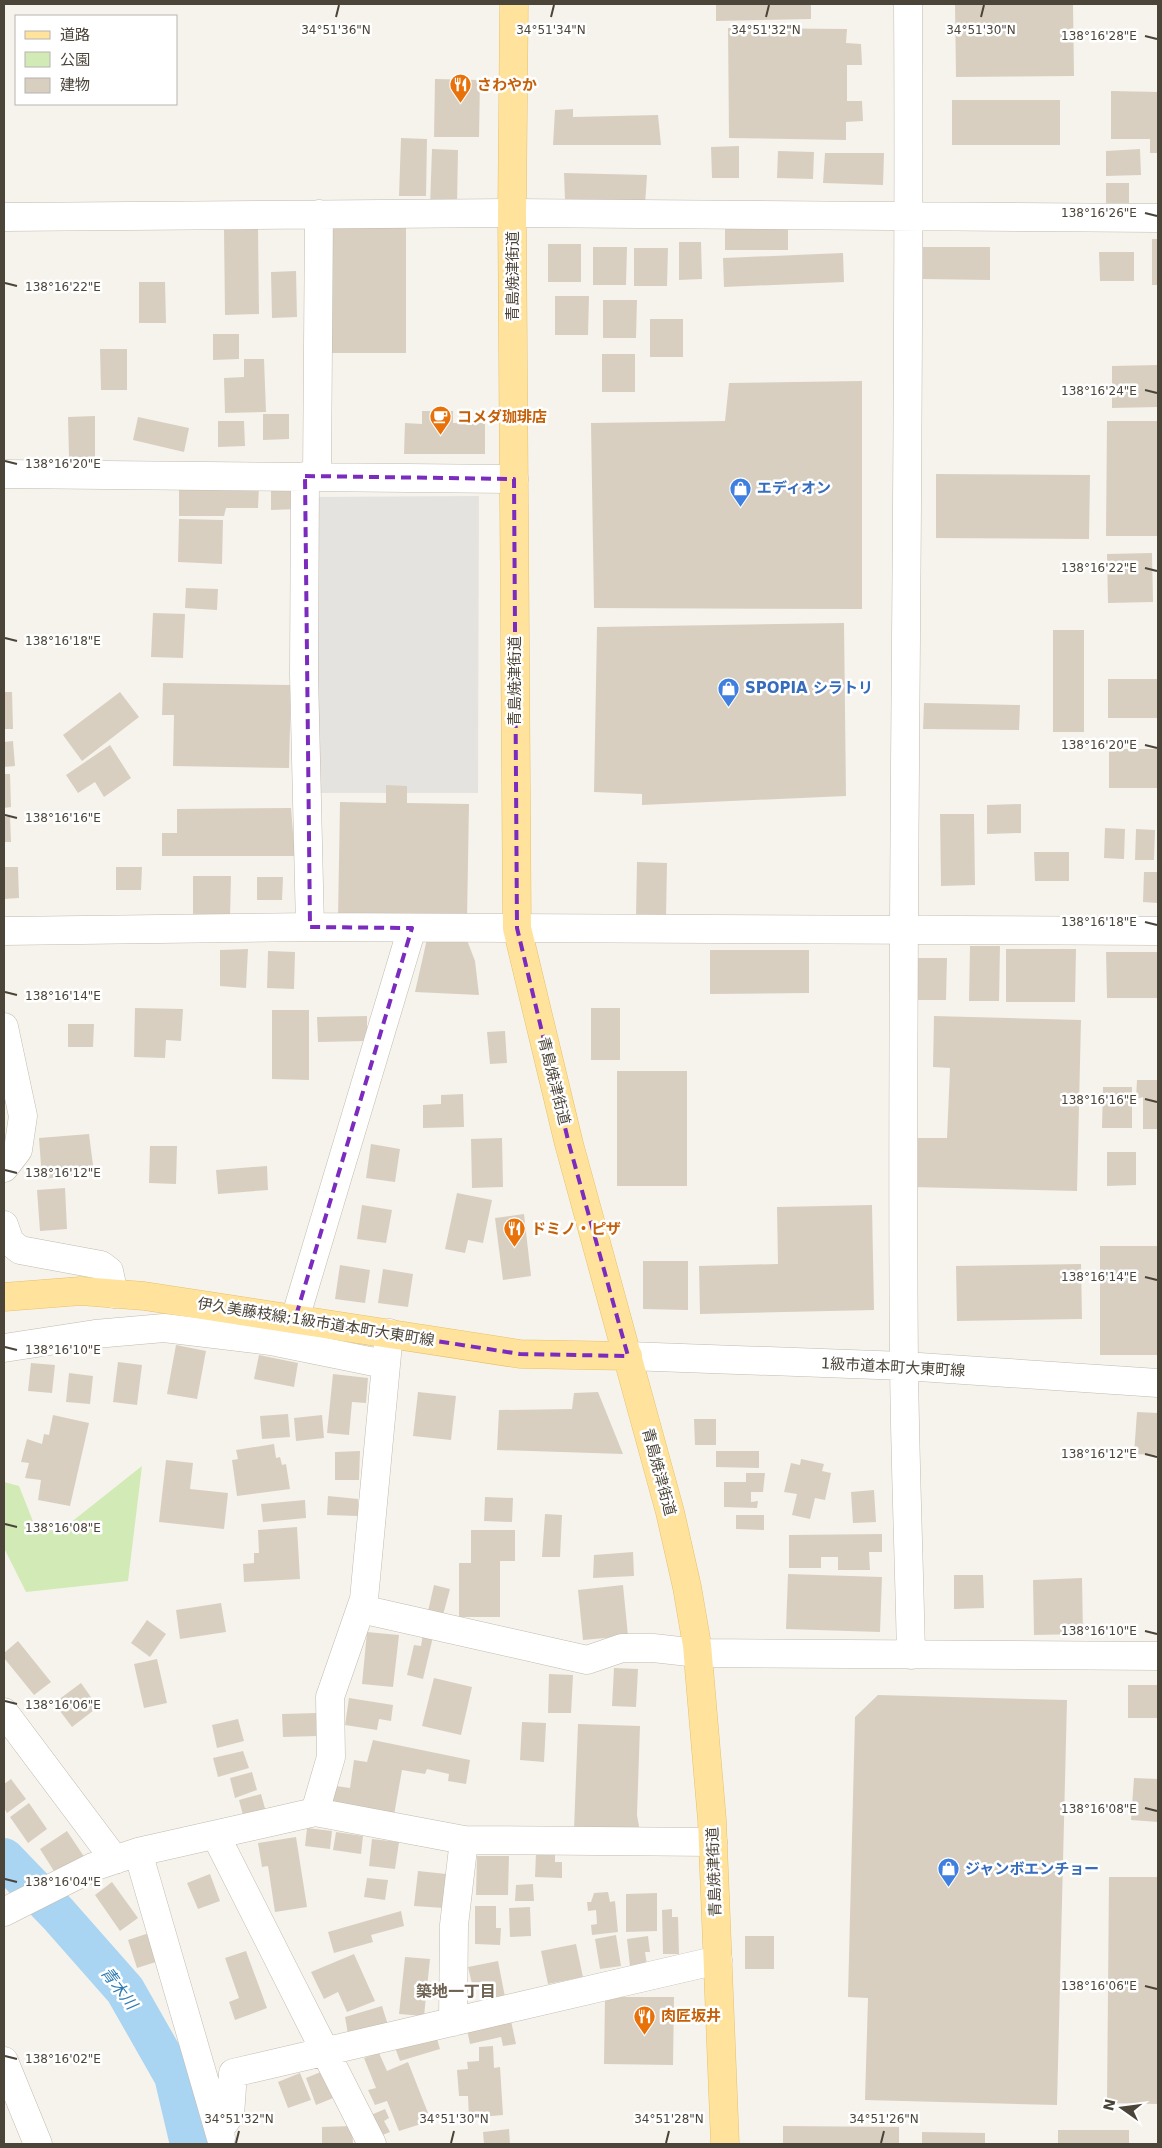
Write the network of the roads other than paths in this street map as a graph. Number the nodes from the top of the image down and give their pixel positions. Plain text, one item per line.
1 (514, 4) edge
2 (908, 4) edge
3 (512, 213) junction
4 (319, 214) junction
5 (910, 215) junction
6 (4, 217) edge
7 (1158, 218) edge
8 (4, 474) edge
9 (311, 477) junction
10 (514, 480) junction
11 (310, 927) junction
12 (412, 928) junction
13 (517, 928) junction
14 (904, 930) junction
15 (4, 931) edge
16 (1158, 931) edge
17 (4, 1027) edge
18 (4, 1168) edge
19 (4, 1225) edge
20 (114, 1294) junction
21 (4, 1297) edge
22 (295, 1319) junction
23 (388, 1332) junction
24 (4, 1348) edge
25 (628, 1356) junction
26 (384, 1364) junction
27 (904, 1366) junction
28 (1158, 1383) edge
29 (361, 1609) junction
30 (698, 1653) junction
31 (911, 1654) junction
32 (1158, 1656) edge
33 (4, 1712) edge
34 (314, 1812) junction
35 (216, 1836) junction
36 (464, 1840) junction
37 (713, 1842) junction
38 (126, 1856) junction
39 (4, 1912) edge
40 (718, 1960) junction
41 (453, 2022) junction
42 (325, 2052) junction
43 (4, 2061) edge
44 (221, 2137) edge
45 (38, 2144) edge
46 (372, 2144) edge
47 (725, 2144) edge

1 - 3 main road, 青島焼津街道
2 - 5 street
3 - 4 street
3 - 5 street
3 - 10 main road, 青島焼津街道
4 - 6 street
4 - 9 street
5 - 7 street
5 - 14 street
8 - 9 street
9 - 10 street
9 - 11 street
10 - 13 main road, 青島焼津街道
11 - 12 street
11 - 15 street
12 - 13 street
12 - 22 street
13 - 14 street
13 - 25 main road, 青島焼津街道
14 - 16 street
14 - 27 street
17 - 18 street
19 - 20 street
20 - 21 main road, 伊久美藤枝線;1級市道本町大東町線
20 - 22 main road, 伊久美藤枝線;1級市道本町大東町線
22 - 23 main road, 伊久美藤枝線;1級市道本町大東町線
23 - 25 main road, 伊久美藤枝線;1級市道本町大東町線
23 - 26 street
24 - 26 street
25 - 27 street, 1級市道本町大東町線
25 - 30 main road, 青島焼津街道
26 - 29 street
27 - 28 street, 1級市道本町大東町線
27 - 31 street
29 - 30 street
29 - 34 street
30 - 31 street
30 - 37 main road, 青島焼津街道
31 - 32 street
33 - 38 street
34 - 35 street
34 - 36 street
35 - 38 street
35 - 42 street
36 - 37 street
36 - 41 street
37 - 40 main road, 青島焼津街道
38 - 39 street
38 - 44 street
40 - 41 street
40 - 47 main road, 青島焼津街道
41 - 42 street
42 - 44 street
42 - 46 street
43 - 45 street

